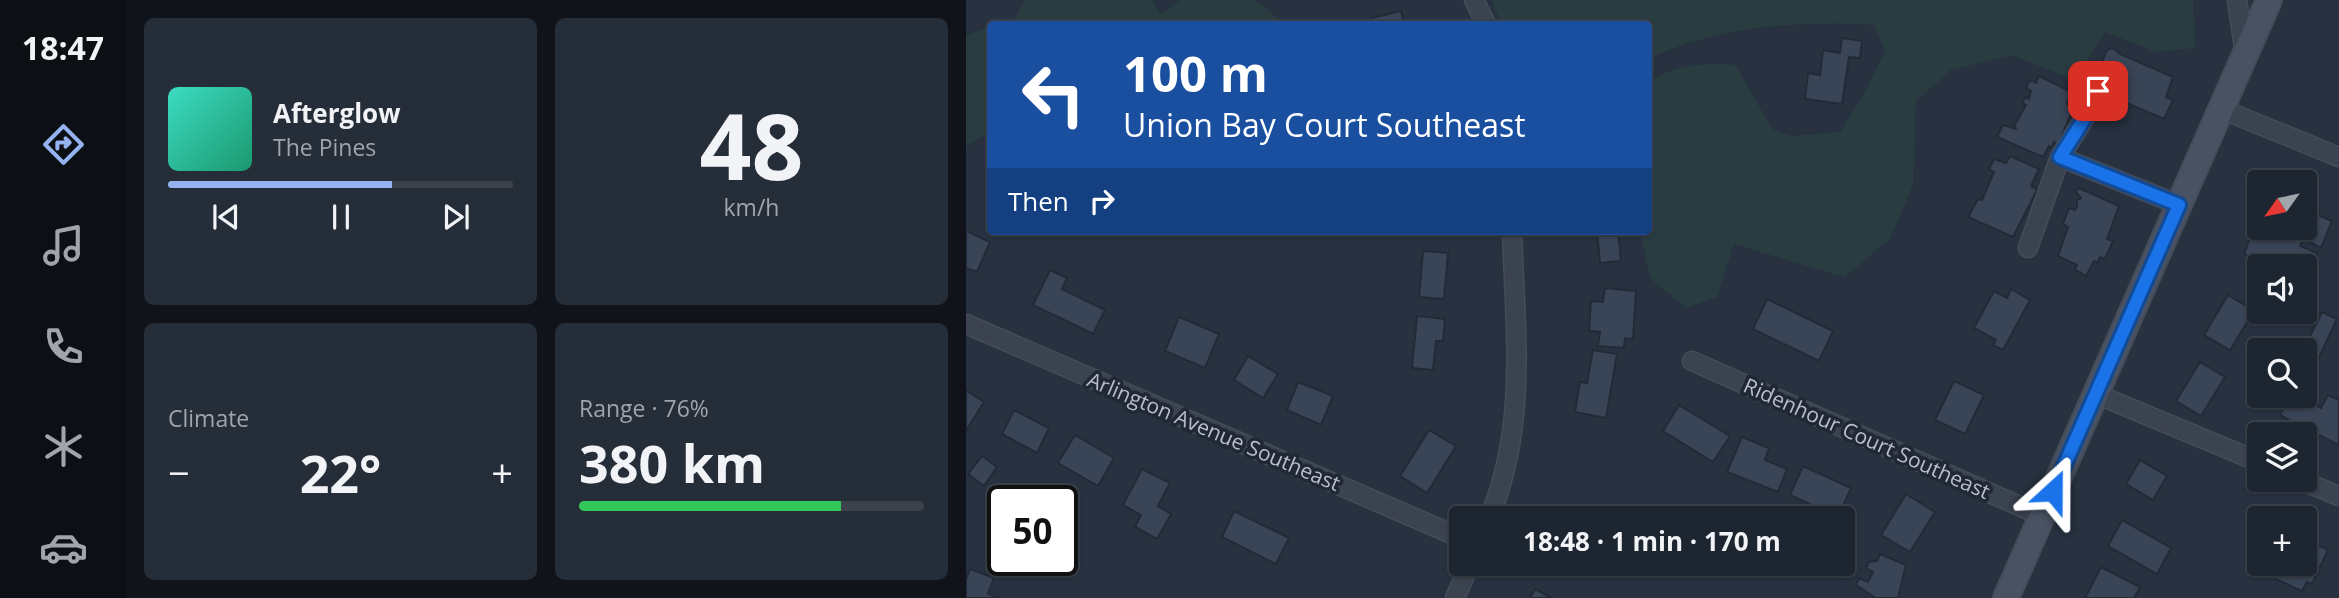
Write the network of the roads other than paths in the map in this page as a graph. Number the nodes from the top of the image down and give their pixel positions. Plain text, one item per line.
1 (1474, 0) edge
2 (2237, 0) edge
3 (2269, 0) edge
4 (1484, 21) edge
5 (2245, 54) junction
6 (2098, 91) dead end
7 (2221, 109) junction
8 (2060, 157) junction
9 (2339, 157) edge
10 (2179, 205) junction
11 (1512, 235) edge
12 (2028, 248) dead end
13 (966, 324) edge
14 (1692, 361) dead end
15 (2096, 394) junction
16 (2247, 457) edge
17 (2317, 487) edge
18 (2339, 496) edge
19 (1493, 506) edge
20 (2042, 516) junction
21 (1449, 533) edge
22 (1465, 576) edge
23 (1455, 598) edge
24 (2006, 598) edge

1 - 4 street
2 - 5 street
3 - 5 main road
5 - 7 main road
6 - 8 street
7 - 9 street
7 - 10 main road
8 - 10 street
8 - 12 street
10 - 15 main road
11 - 19 street
13 - 21 street, Arlington Avenue Southeast
14 - 20 street, Ridenhour Court Southeast
15 - 16 street
15 - 20 main road
17 - 18 street
20 - 24 main road
22 - 23 street

